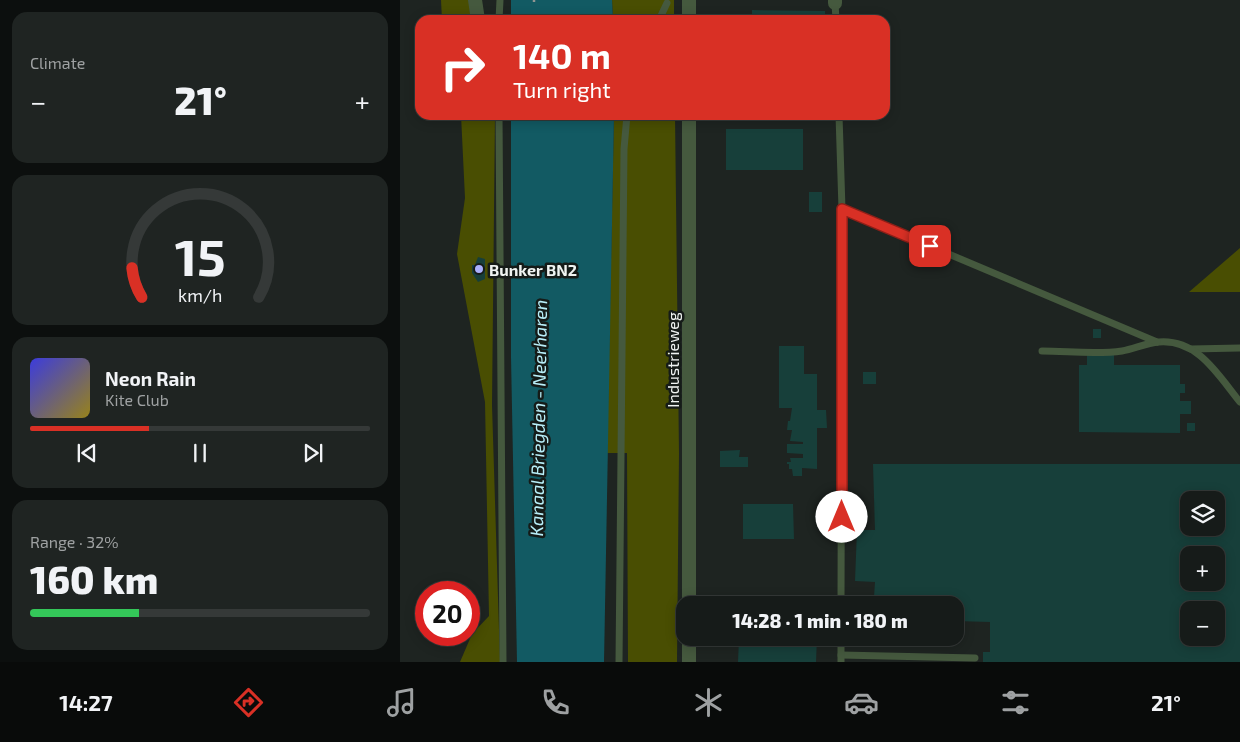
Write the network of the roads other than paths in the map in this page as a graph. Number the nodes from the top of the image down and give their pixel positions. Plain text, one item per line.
1 (475, 0) edge
2 (500, 0) edge
3 (689, 0) edge
4 (835, 1) edge
5 (667, 3) dead end
6 (477, 15) edge
7 (499, 15) edge
8 (661, 15) edge
9 (689, 15) edge
10 (836, 15) edge
11 (499, 120) edge
12 (627, 120) edge
13 (689, 120) edge
14 (839, 120) edge
15 (842, 209) junction
16 (1157, 342) junction
17 (1240, 348) edge
18 (1191, 349) junction
19 (1042, 351) dead end
20 (1240, 402) edge
21 (689, 596) edge
22 (842, 596) edge
23 (689, 646) edge
24 (841, 658) edge
25 (974, 658) dead end
26 (939, 660) edge
27 (503, 662) edge
28 (619, 662) edge
29 (689, 662) edge

1 - 6 street
2 - 7 lane
3 - 9 street
4 - 10 lane
5 - 8 lane
11 - 27 lane
12 - 28 lane
13 - 21 street, Industrieweg
14 - 15 lane
15 - 16 lane
15 - 22 lane
16 - 18 lane
16 - 19 lane
17 - 18 lane
18 - 20 lane
23 - 29 street
24 - 26 lane
25 - 26 lane

